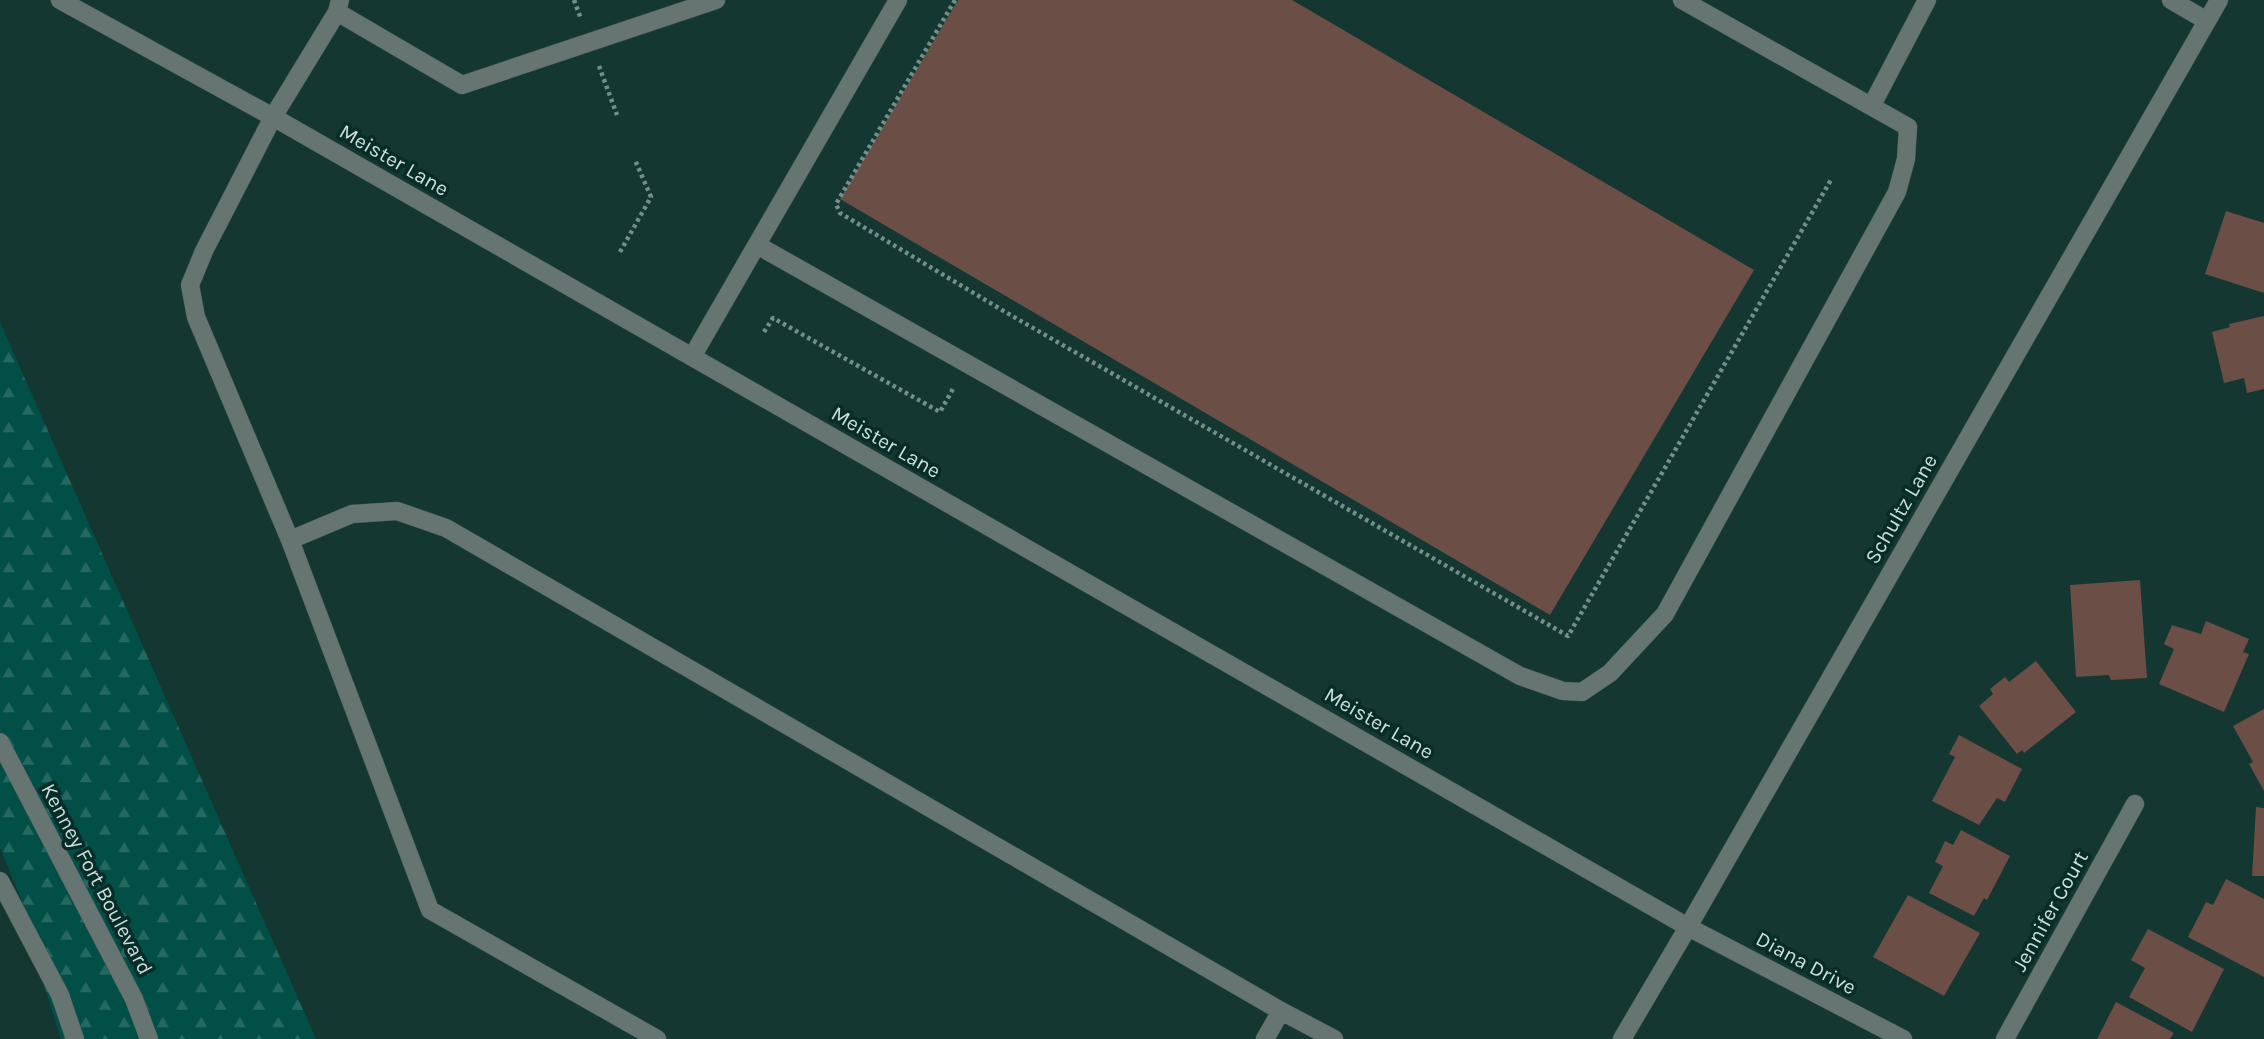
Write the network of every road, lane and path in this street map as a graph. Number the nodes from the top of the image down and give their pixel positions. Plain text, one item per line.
1 (60, 0) edge
2 (574, 0) edge
3 (716, 0) edge
4 (898, 0) edge
5 (955, 0) edge
6 (1682, 0) edge
7 (1927, 0) edge
8 (2171, 0) edge
9 (2219, 0) edge
10 (338, 6) edge
11 (581, 20) dead end
12 (2207, 21) junction
13 (597, 62) dead end
14 (1872, 105) junction
15 (617, 115) dead end
16 (273, 117) junction
17 (635, 160) dead end
18 (1832, 178) dead end
19 (757, 245) junction
20 (620, 251) dead end
21 (764, 332) dead end
22 (692, 357) junction
23 (957, 381) dead end
24 (290, 540) junction
25 (0, 743) edge
26 (2135, 804) dead end
27 (0, 881) edge
28 (1688, 927) junction
29 (1281, 1011) junction
30 (75, 1039) edge
31 (149, 1039) edge
32 (657, 1039) edge
33 (1265, 1039) edge
34 (1334, 1039) edge
35 (1622, 1039) edge
36 (1903, 1039) edge
37 (2005, 1039) edge

1 - 16 street, Meister Lane
2 - 11 path
3 - 10 street
4 - 19 street
5 - 18 path
6 - 14 street
7 - 14 street
8 - 12 street
9 - 12 street, Schultz Lane
10 - 16 street
12 - 28 street, Schultz Lane
13 - 15 path
14 - 19 street
16 - 22 street, Meister Lane
16 - 24 street
17 - 20 path
19 - 22 street
21 - 23 path
22 - 28 street, Meister Lane
24 - 29 street
24 - 32 street
25 - 31 street, Kenney Fort Boulevard
26 - 37 street, Jennifer Court
27 - 30 street
28 - 35 street, Schultz Lane
28 - 36 street, Diana Drive
29 - 33 street
29 - 34 street

